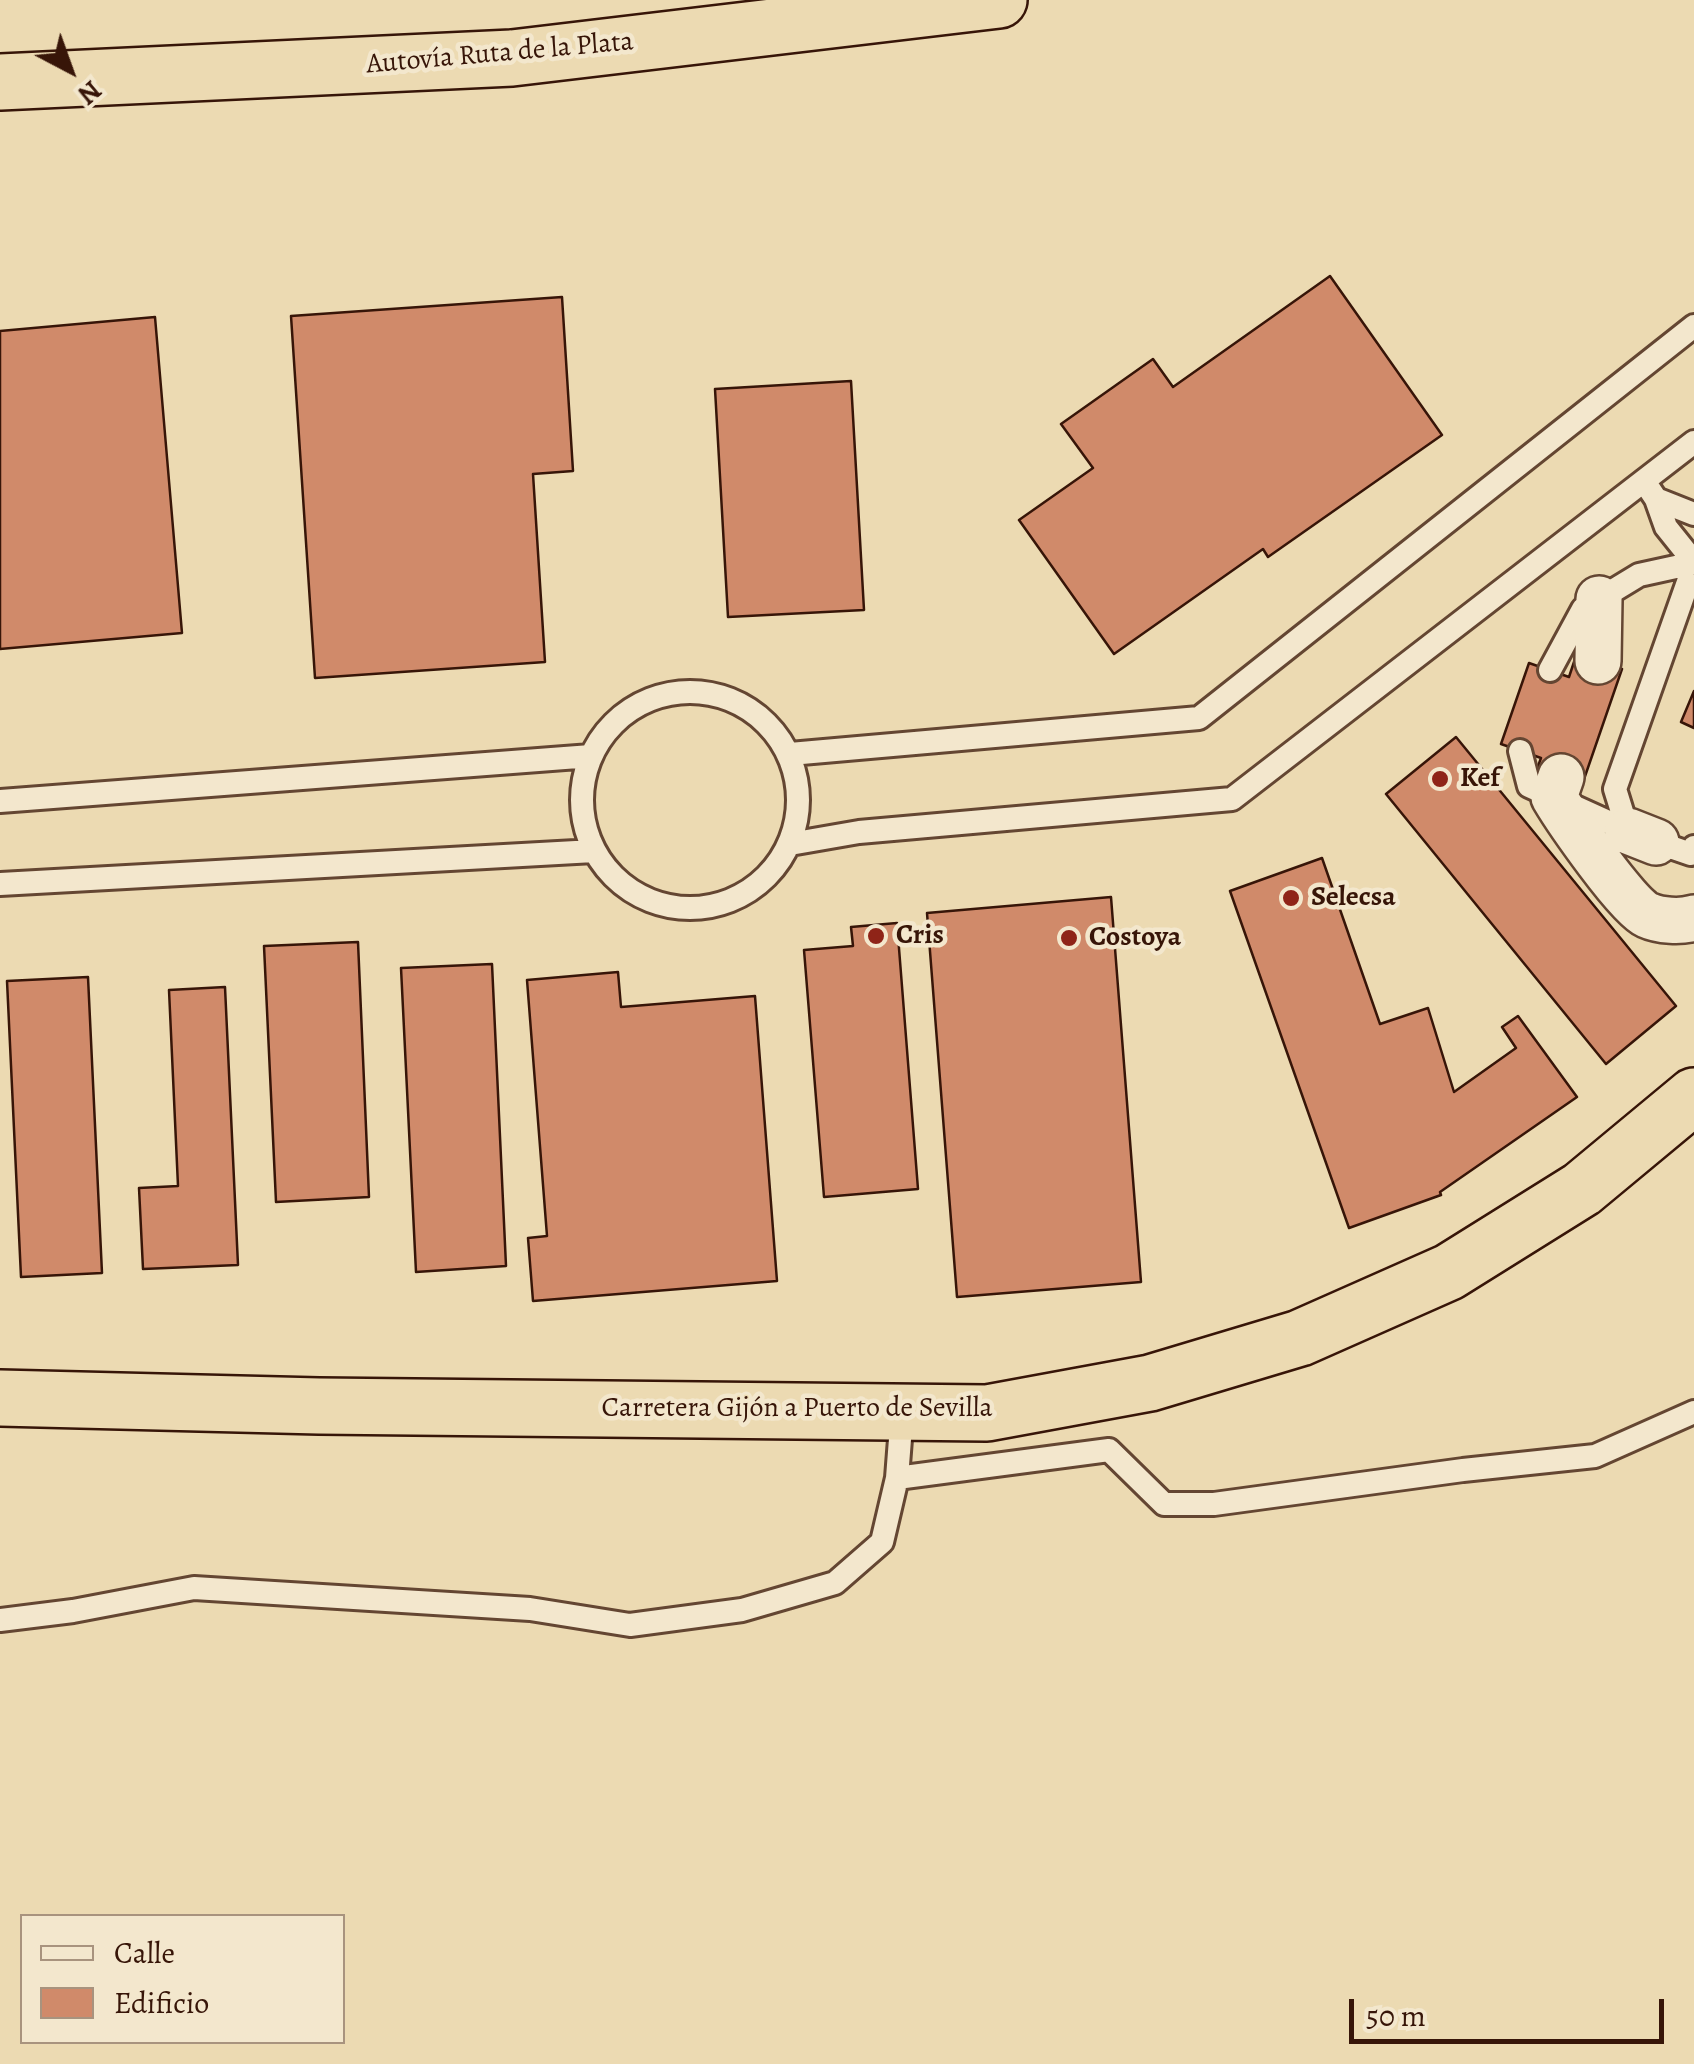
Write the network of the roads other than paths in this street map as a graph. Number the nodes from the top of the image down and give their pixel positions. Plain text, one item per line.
1 (999, 0) edge
2 (0, 82) edge
3 (1694, 326) edge
4 (1694, 442) edge
5 (1650, 490) junction
6 (1694, 514) edge
7 (1694, 563) edge
8 (1598, 599) junction
9 (1598, 660) dead end
10 (1550, 670) dead end
11 (1520, 751) dead end
12 (790, 754) junction
13 (591, 756) junction
14 (1558, 787) junction
15 (0, 801) edge
16 (790, 844) junction
17 (1673, 846) edge
18 (594, 850) junction
19 (0, 884) edge
20 (1694, 918) edge
21 (1694, 1096) edge
22 (0, 1398) edge
23 (902, 1412) junction
24 (1694, 1412) edge
25 (897, 1478) junction
26 (0, 1620) edge

1 - 2 highway, Autovía Ruta de la Plata
3 - 12 lane
4 - 5 lane
5 - 6 lane
5 - 7 lane
5 - 16 lane
7 - 8 lane
7 - 17 lane
8 - 9 street
8 - 10 lane
11 - 14 lane
12 - 13 lane
12 - 16 lane
13 - 15 lane
13 - 18 lane
14 - 17 lane
14 - 20 street
16 - 18 lane
18 - 19 lane
21 - 23 highway, Carretera Gijón a Puerto de Sevilla
22 - 23 highway, Carretera Gijón a Puerto de Sevilla
23 - 25 lane
24 - 25 lane
25 - 26 lane

